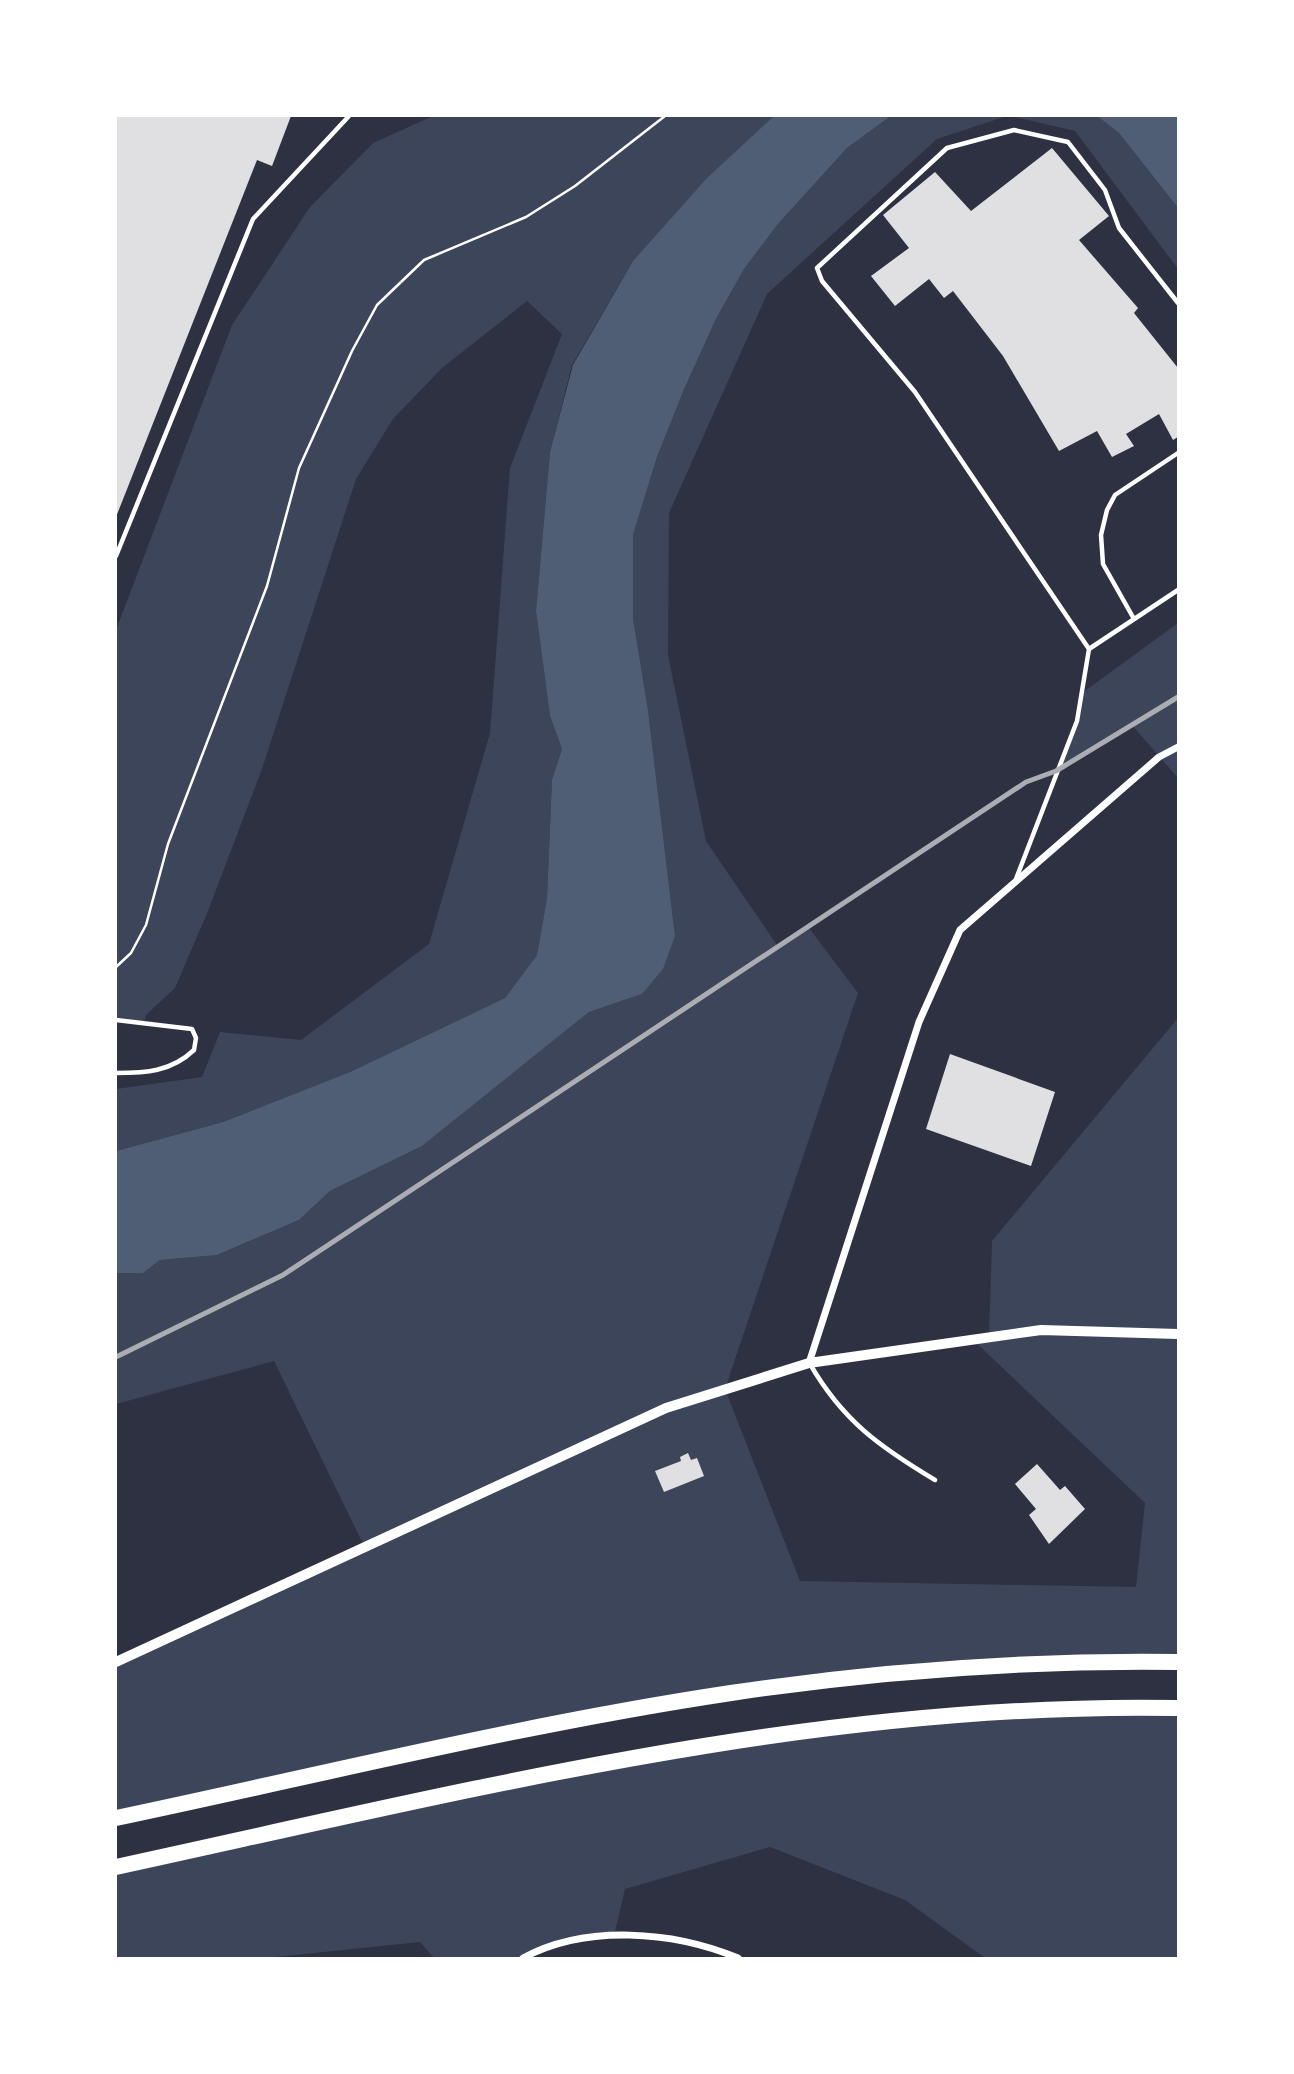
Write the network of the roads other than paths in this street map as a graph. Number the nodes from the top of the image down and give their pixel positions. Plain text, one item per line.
1 (349, 116) edge
2 (1178, 303) edge
3 (1178, 453) edge
4 (116, 556) edge
5 (1178, 590) edge
6 (1134, 619) junction
7 (1089, 649) junction
8 (1178, 747) edge
9 (1014, 883) junction
10 (116, 1020) edge
11 (116, 1073) edge
12 (1178, 1334) edge
13 (810, 1363) junction
14 (935, 1480) dead end
15 (116, 1662) edge
16 (1178, 1662) edge
17 (1178, 1709) edge
18 (116, 1818) edge
19 (116, 1867) edge
20 (523, 1958) edge
21 (738, 1958) edge

1 - 4 lane
2 - 7 lane
3 - 6 lane
5 - 6 lane
6 - 7 lane
7 - 9 lane
8 - 9 street
9 - 13 street
10 - 11 lane
12 - 13 street
13 - 14 lane
13 - 15 street
16 - 18 highway
17 - 19 highway
20 - 21 street

